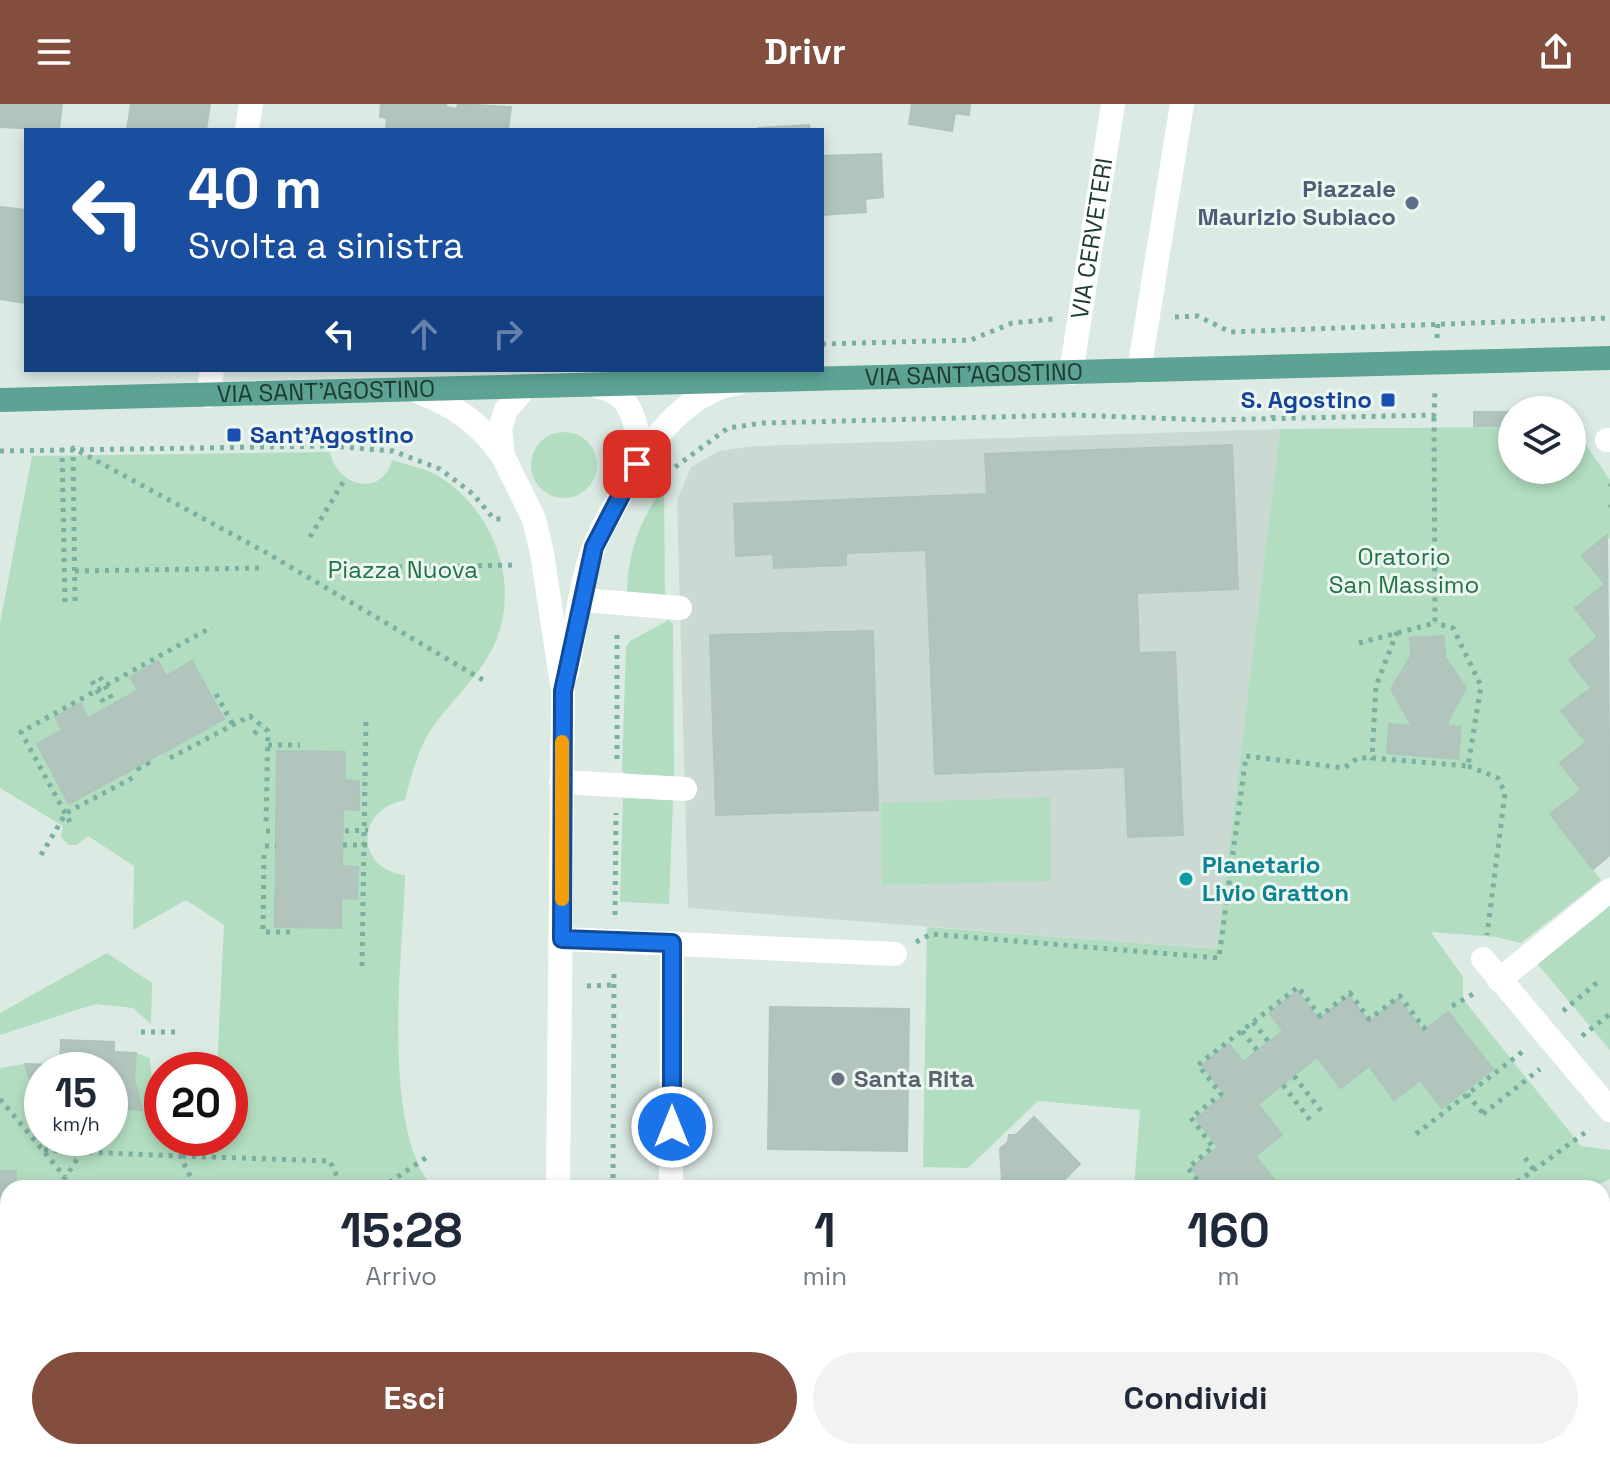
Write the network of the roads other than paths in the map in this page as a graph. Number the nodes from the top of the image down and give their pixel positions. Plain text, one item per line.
1 (251, 104) edge
2 (1113, 104) edge
3 (1181, 104) edge
4 (247, 128) edge
5 (1610, 358) edge
6 (1139, 371) junction
7 (212, 372) edge
8 (1071, 373) junction
9 (744, 382) junction
10 (600, 387) junction
11 (524, 389) junction
12 (419, 392) junction
13 (208, 396) junction
14 (0, 400) edge
15 (503, 456) junction
16 (637, 464) junction
17 (583, 600) junction
18 (680, 608) dead end
19 (563, 691) junction
20 (561, 782) junction
21 (685, 789) dead end
22 (1610, 890) edge
23 (562, 939) junction
24 (672, 943) junction
25 (895, 954) road end
26 (1483, 959) road end
27 (1499, 980) junction
28 (1604, 1117) edge
29 (558, 1180) edge
30 (671, 1180) edge

1 - 4 street
2 - 8 street, VIA CERVETERI
3 - 6 street
5 - 6 main road, VIA SANT'AGOSTINO
6 - 8 main road, VIA SANT'AGOSTINO
7 - 13 street
8 - 9 main road, VIA SANT'AGOSTINO
9 - 10 main road, VIA SANT'AGOSTINO
9 - 16 street
10 - 11 main road, VIA SANT'AGOSTINO
10 - 16 street
11 - 12 main road, VIA SANT'AGOSTINO
11 - 15 street
12 - 13 main road, VIA SANT'AGOSTINO
12 - 15 street
13 - 14 main road, VIA SANT'AGOSTINO
15 - 19 street
16 - 17 street
17 - 18 street
17 - 19 street
19 - 20 street
20 - 21 street
20 - 23 street
22 - 27 street
23 - 24 street
23 - 29 street
24 - 25 street
24 - 30 street
26 - 27 street
27 - 28 street

